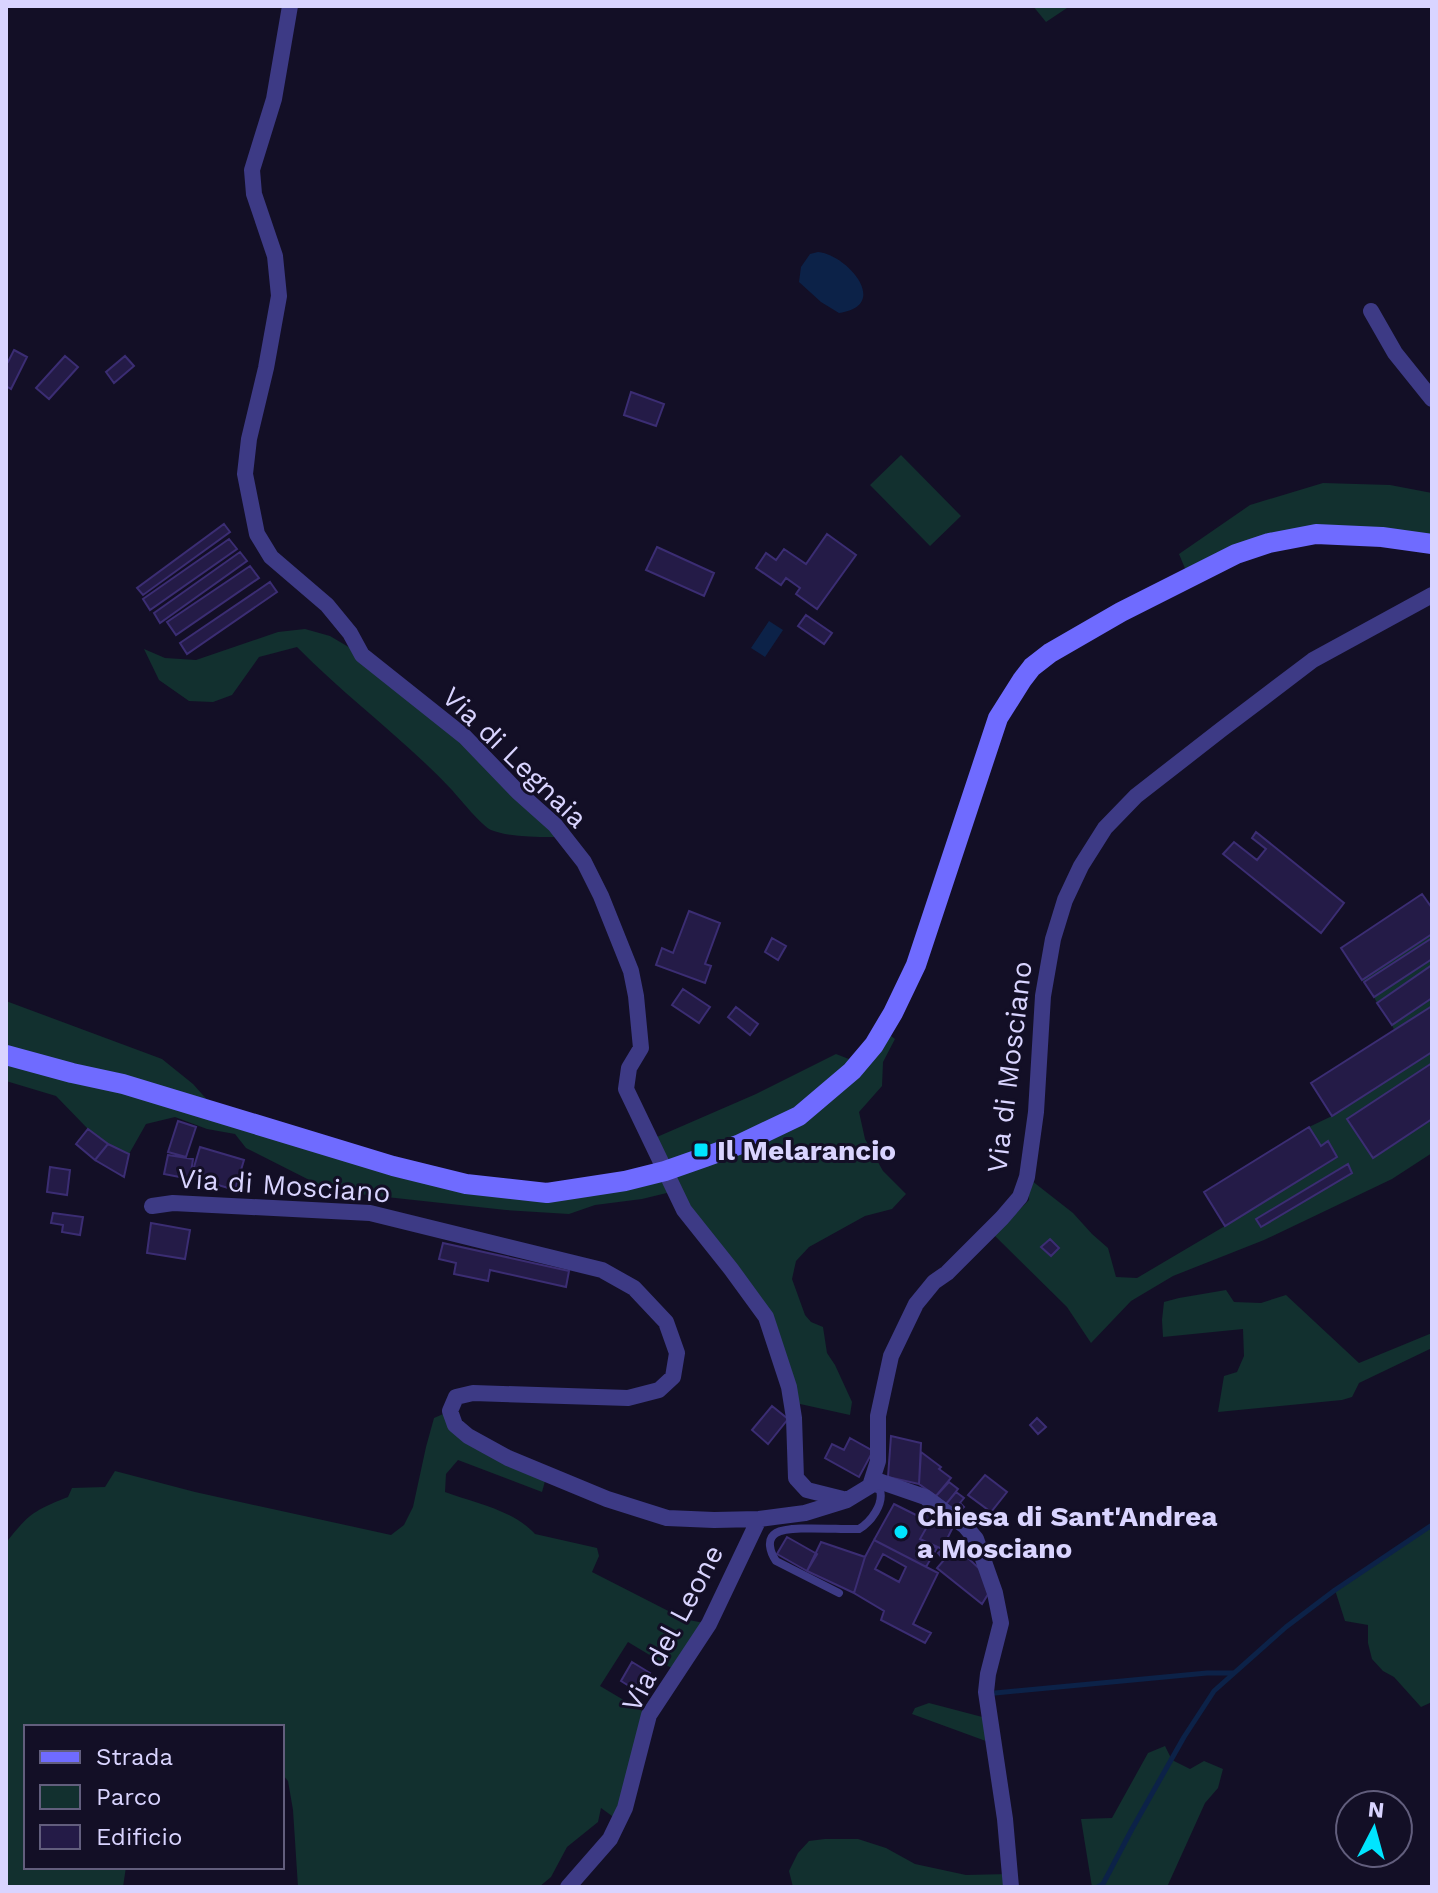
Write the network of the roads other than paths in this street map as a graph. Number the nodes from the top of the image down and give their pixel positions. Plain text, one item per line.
1 (290, 6) edge
2 (1371, 311) dead end
3 (1432, 399) edge
4 (1432, 544) edge
5 (1432, 595) edge
6 (6, 1055) edge
7 (665, 1171) junction
8 (152, 1206) dead end
9 (872, 1482) junction
10 (847, 1500) junction
11 (759, 1519) junction
12 (839, 1593) dead end
13 (568, 1887) edge
14 (1011, 1887) edge

1 - 7 street, Via di Legnaia
2 - 3 street
4 - 7 main road, Via di Mosciano
5 - 9 street, Via di Mosciano
6 - 7 main road, Via di Mosciano
7 - 10 street, Via di Legnaia
8 - 11 street, Via di Mosciano
9 - 10 street, Via di Mosciano
9 - 12 lane
9 - 14 street
10 - 11 street, Via di Mosciano
11 - 13 street, Via del Leone

